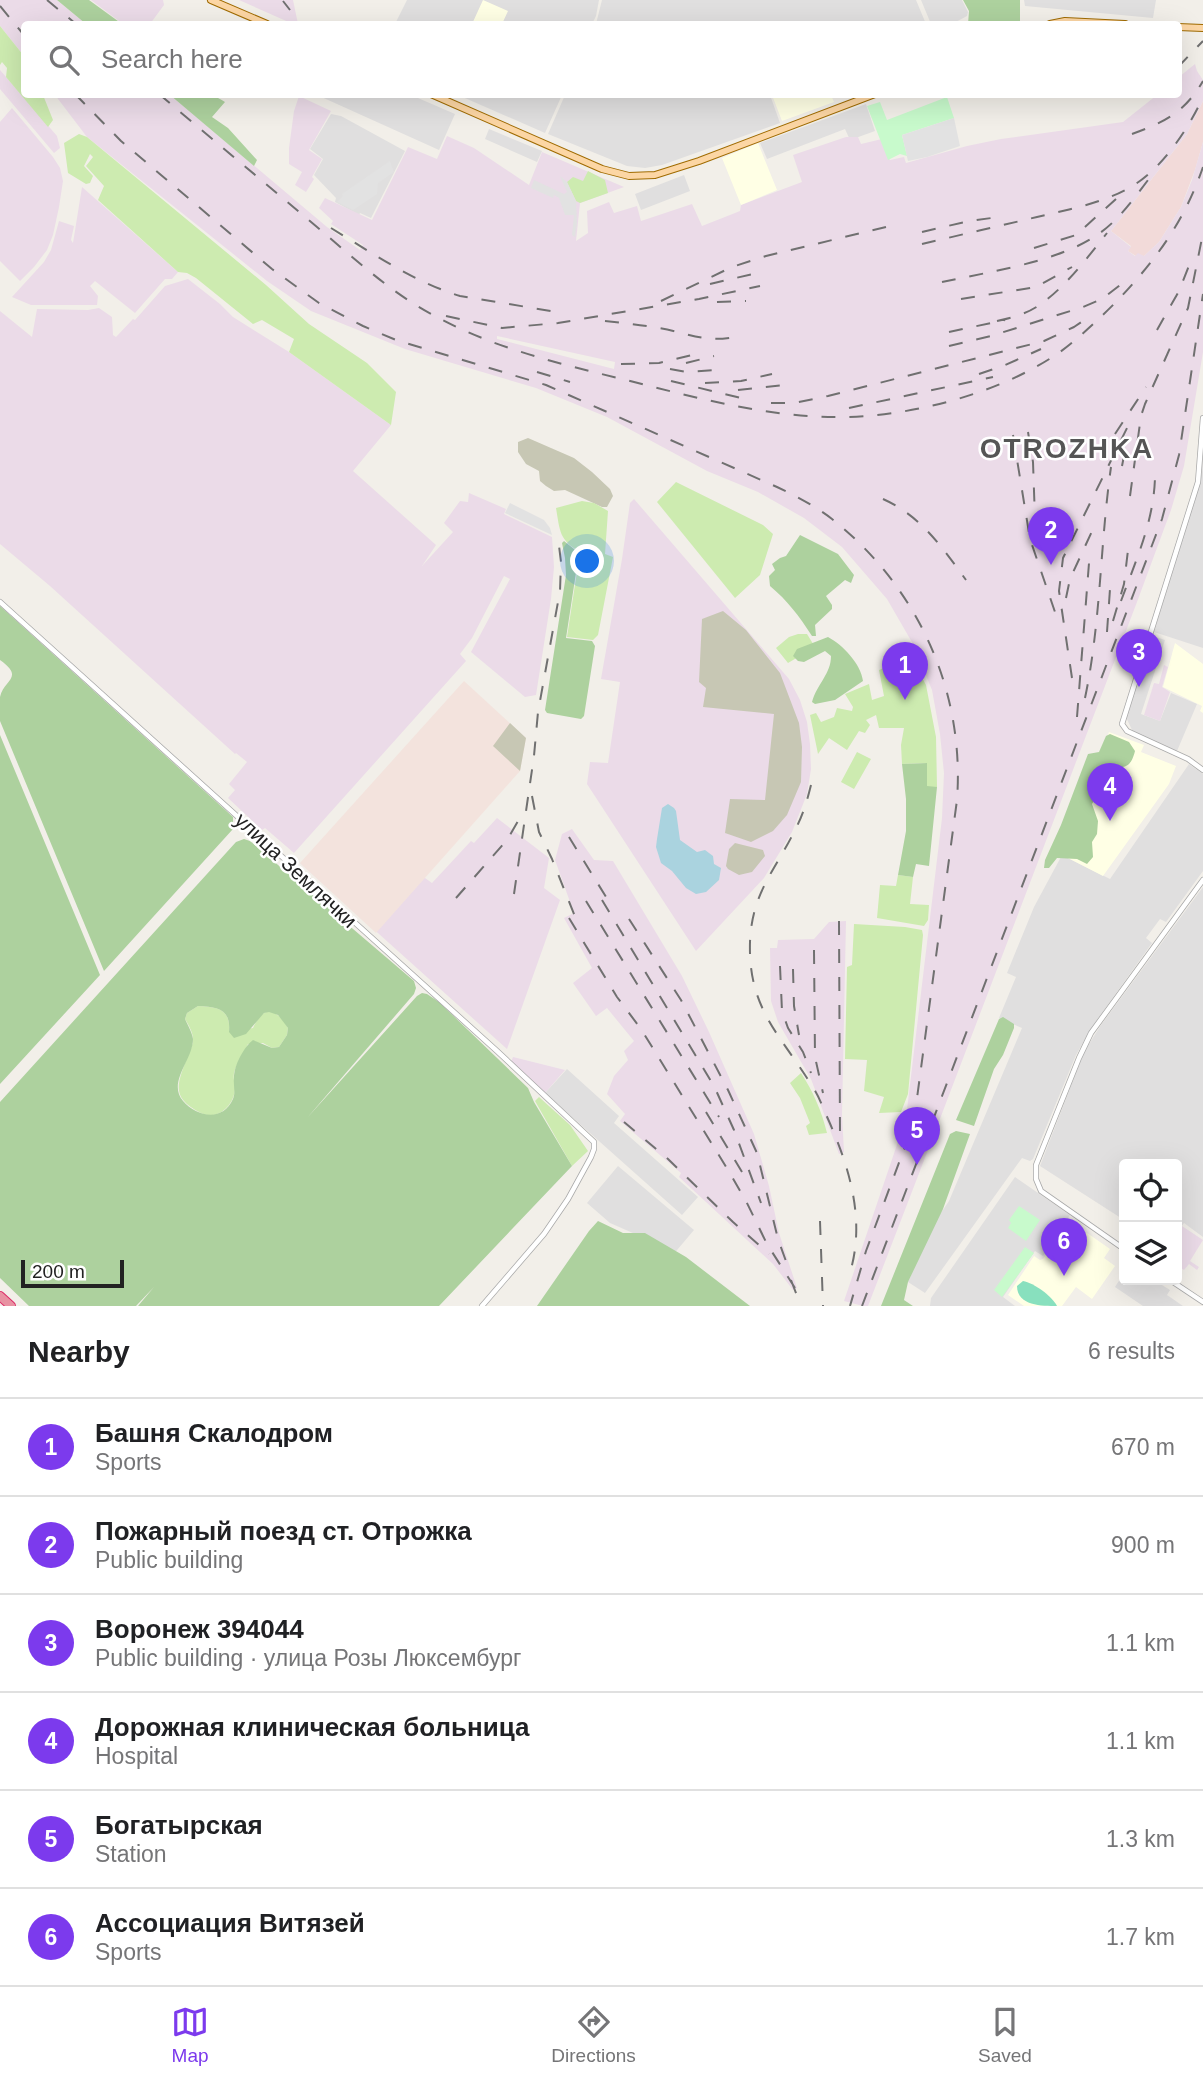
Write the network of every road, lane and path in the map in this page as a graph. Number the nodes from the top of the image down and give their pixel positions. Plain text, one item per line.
1 (211, 0) edge
2 (260, 21) edge
3 (1182, 27) edge
4 (1203, 29) edge
5 (440, 98) edge
6 (864, 98) edge
7 (1203, 418) edge
8 (0, 602) edge
9 (1203, 770) edge
10 (1203, 880) edge
11 (1119, 1246) edge
12 (1178, 1285) edge
13 (0, 1296) edge
14 (1203, 1302) edge
15 (11, 1306) edge
16 (482, 1306) edge

1 - 2 main road
3 - 4 main road
5 - 6 main road
7 - 9 street
8 - 16 street, улица Землячки
10 - 11 street
12 - 14 street
13 - 15 highway

